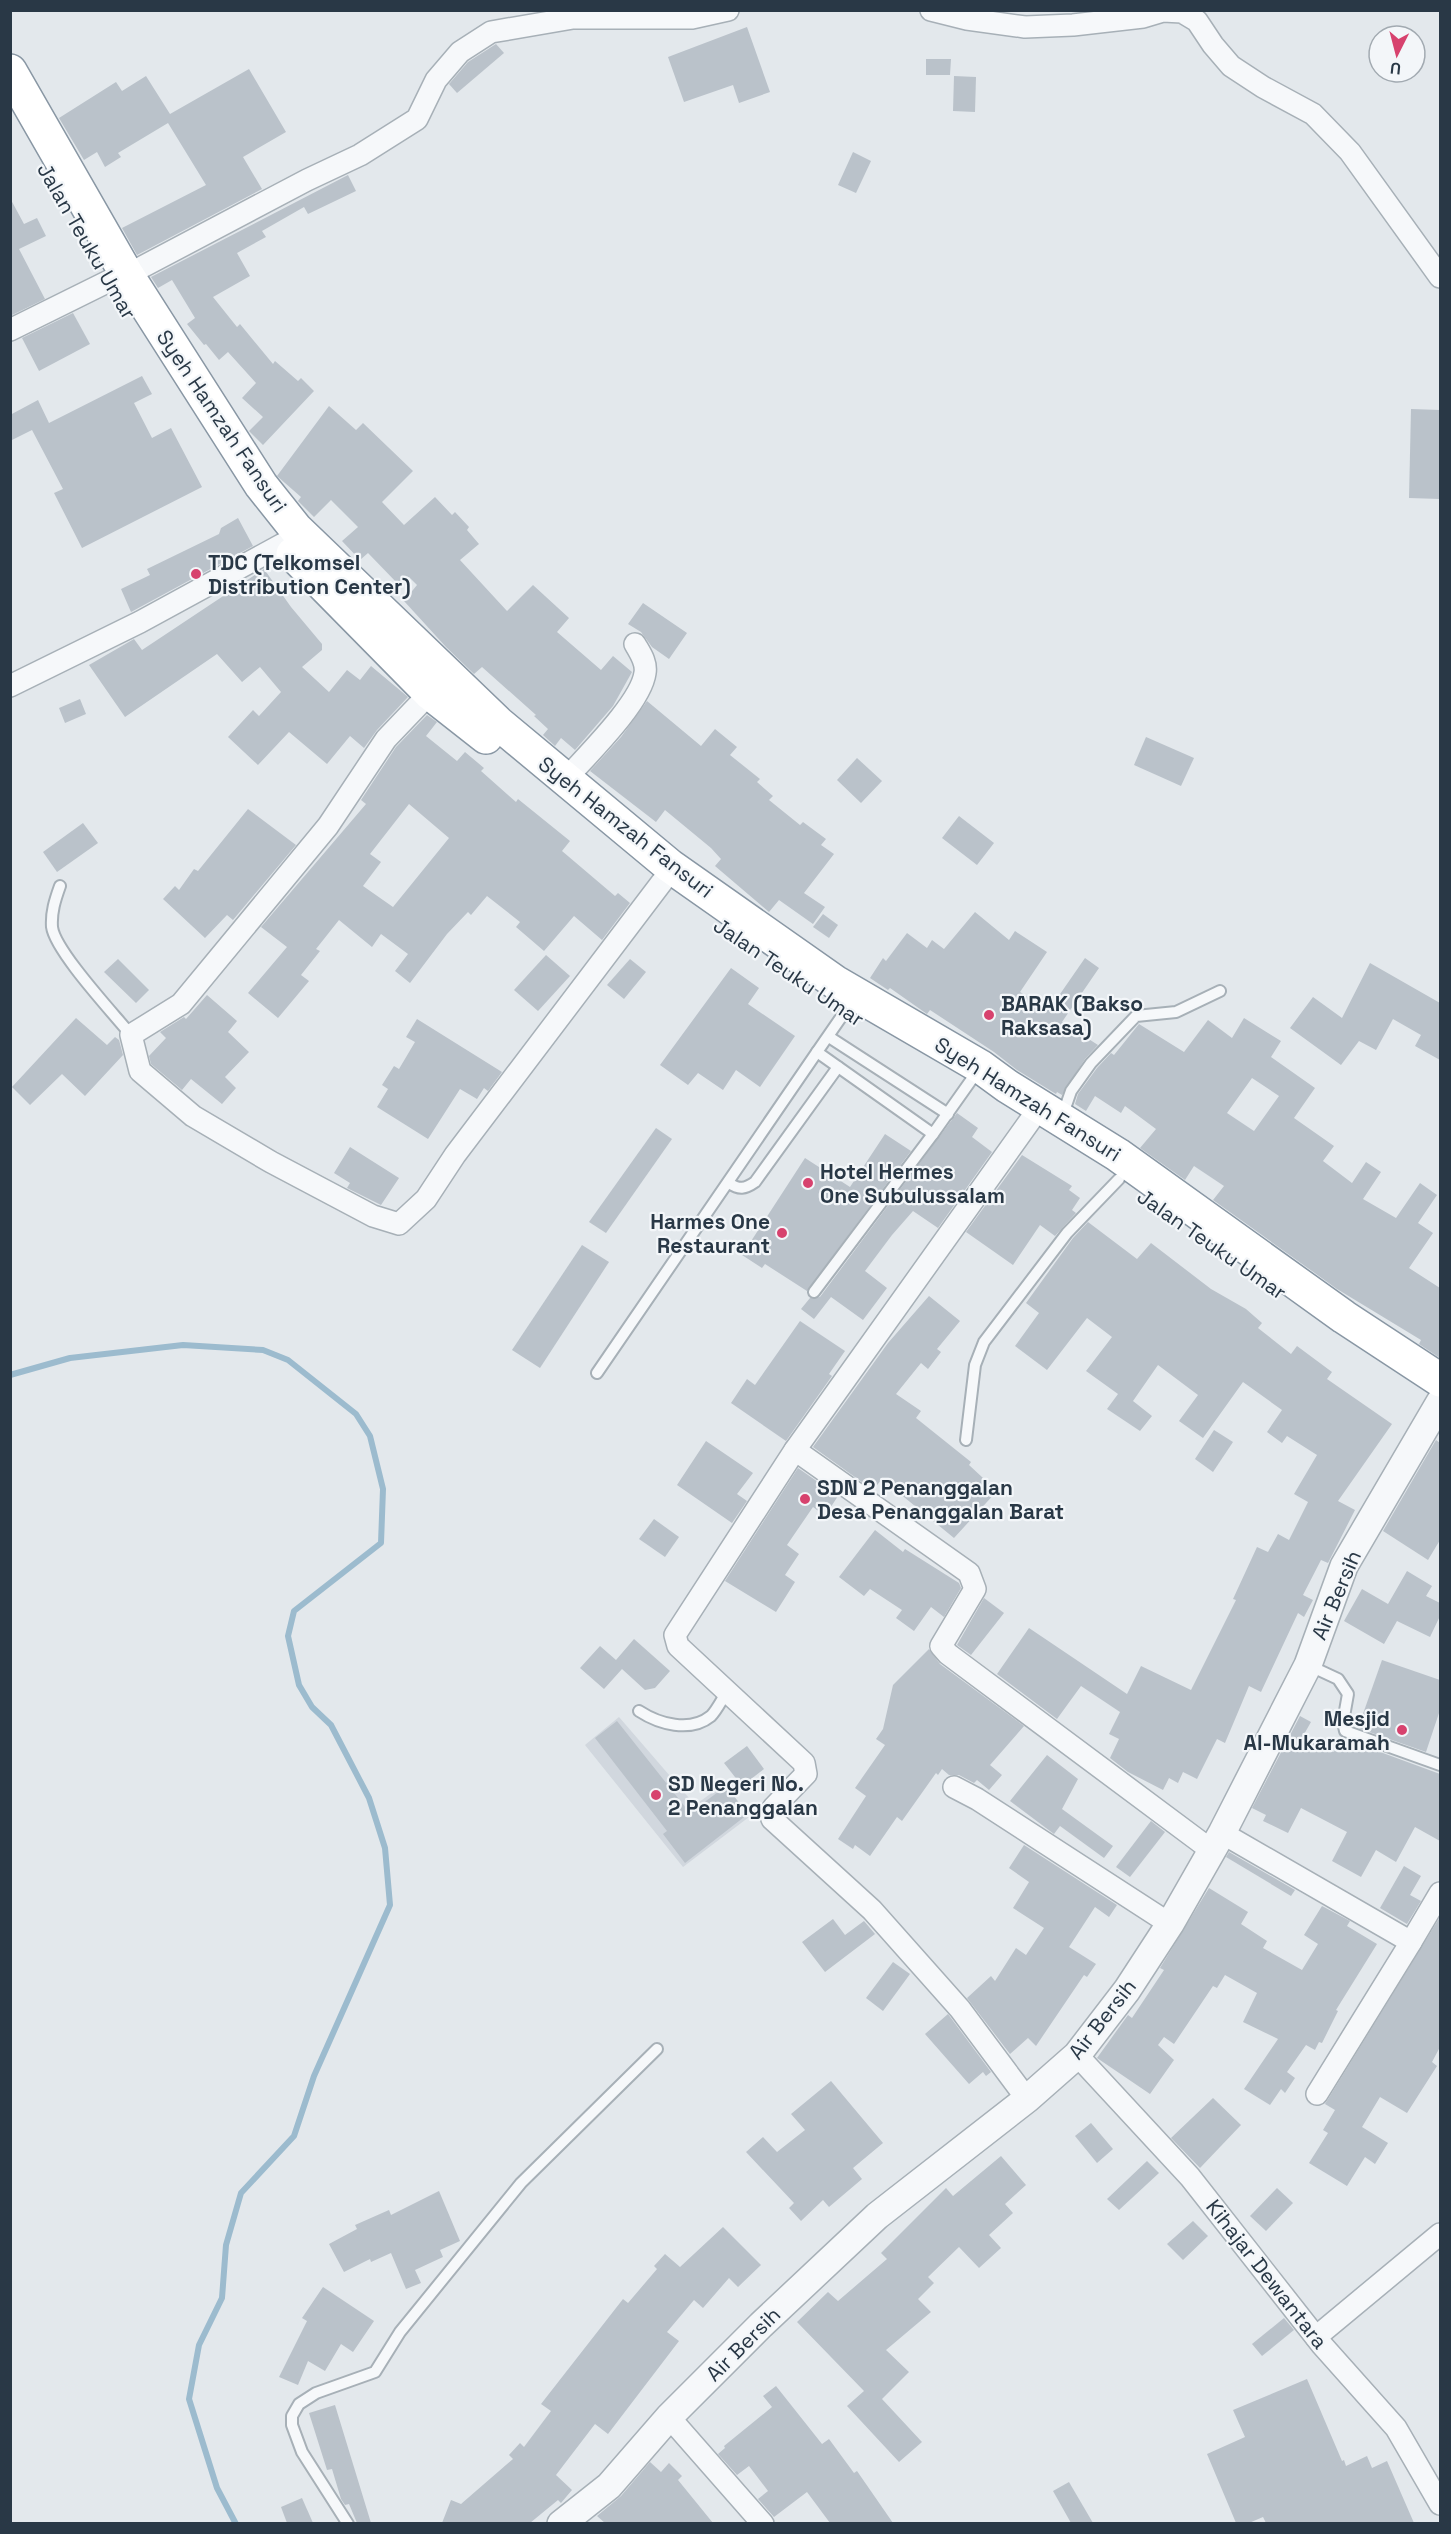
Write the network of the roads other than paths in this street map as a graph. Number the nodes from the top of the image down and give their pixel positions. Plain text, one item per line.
1 (728, 10) edge
2 (931, 10) edge
3 (10, 71) edge
4 (10, 110) edge
5 (1440, 277) edge
6 (119, 278) junction
7 (10, 330) edge
8 (284, 544) junction
9 (635, 644) dead end
10 (10, 686) edge
11 (430, 693) junction
12 (565, 780) junction
13 (662, 882) junction
14 (60, 886) dead end
15 (1220, 991) dead end
16 (837, 1025) junction
17 (131, 1035) junction
18 (817, 1052) junction
19 (838, 1067) junction
20 (975, 1075) junction
21 (948, 1114) junction
22 (1047, 1119) junction
23 (933, 1134) junction
24 (1119, 1179) junction
25 (729, 1183) junction
26 (814, 1292) dead end
27 (597, 1373) dead end
28 (1440, 1380) edge
29 (1440, 1402) edge
30 (966, 1440) dead end
31 (795, 1450) junction
32 (1308, 1665) junction
33 (727, 1692) junction
34 (639, 1711) dead end
35 (1440, 1765) edge
36 (954, 1787) dead end
37 (1216, 1841) junction
38 (1440, 1893) edge
39 (1170, 1924) junction
40 (1411, 1942) junction
41 (657, 2049) dead end
42 (1077, 2055) junction
43 (1317, 2094) dead end
44 (1027, 2099) junction
45 (1440, 2234) edge
46 (1316, 2337) junction
47 (669, 2417) junction
48 (1440, 2504) edge
49 (348, 2523) edge
50 (561, 2523) edge
51 (763, 2523) edge

1 - 6 street
2 - 5 street
3 - 6 highway, Syeh Hamzah Fansuri
4 - 6 highway, Jalan Teuku Umar
6 - 7 street
6 - 8 highway, Jalan Teuku Umar
6 - 12 highway, Syeh Hamzah Fansuri
8 - 10 street
8 - 11 highway, Jalan Teuku Umar
9 - 12 street
11 - 13 highway, Jalan Teuku Umar
11 - 17 street
12 - 20 highway, Syeh Hamzah Fansuri
13 - 16 highway, Jalan Teuku Umar
13 - 17 street
14 - 17 lane
15 - 22 lane
16 - 18 lane
16 - 20 highway, Jalan Teuku Umar
16 - 21 lane
18 - 19 lane
18 - 25 lane
19 - 23 lane
19 - 25 lane
20 - 21 lane
20 - 22 highway, Jalan Teuku Umar
21 - 23 lane
22 - 24 highway, Jalan Teuku Umar
22 - 28 highway, Syeh Hamzah Fansuri
22 - 31 street
23 - 26 lane
24 - 29 highway, Jalan Teuku Umar
24 - 30 lane
25 - 27 lane
29 - 32 street, Air Bersih
31 - 33 street
31 - 37 street
32 - 35 lane
32 - 37 street, Air Bersih
33 - 34 lane
33 - 44 street
36 - 39 street
37 - 39 street, Air Bersih
37 - 40 street
38 - 40 street
39 - 42 street, Air Bersih
40 - 43 street
41 - 49 lane
42 - 44 street, Air Bersih
42 - 46 street, Kihajar Dewantara
44 - 47 street, Air Bersih
45 - 46 street
46 - 48 street, Kihajar Dewantara
47 - 50 street, Air Bersih
47 - 51 street

